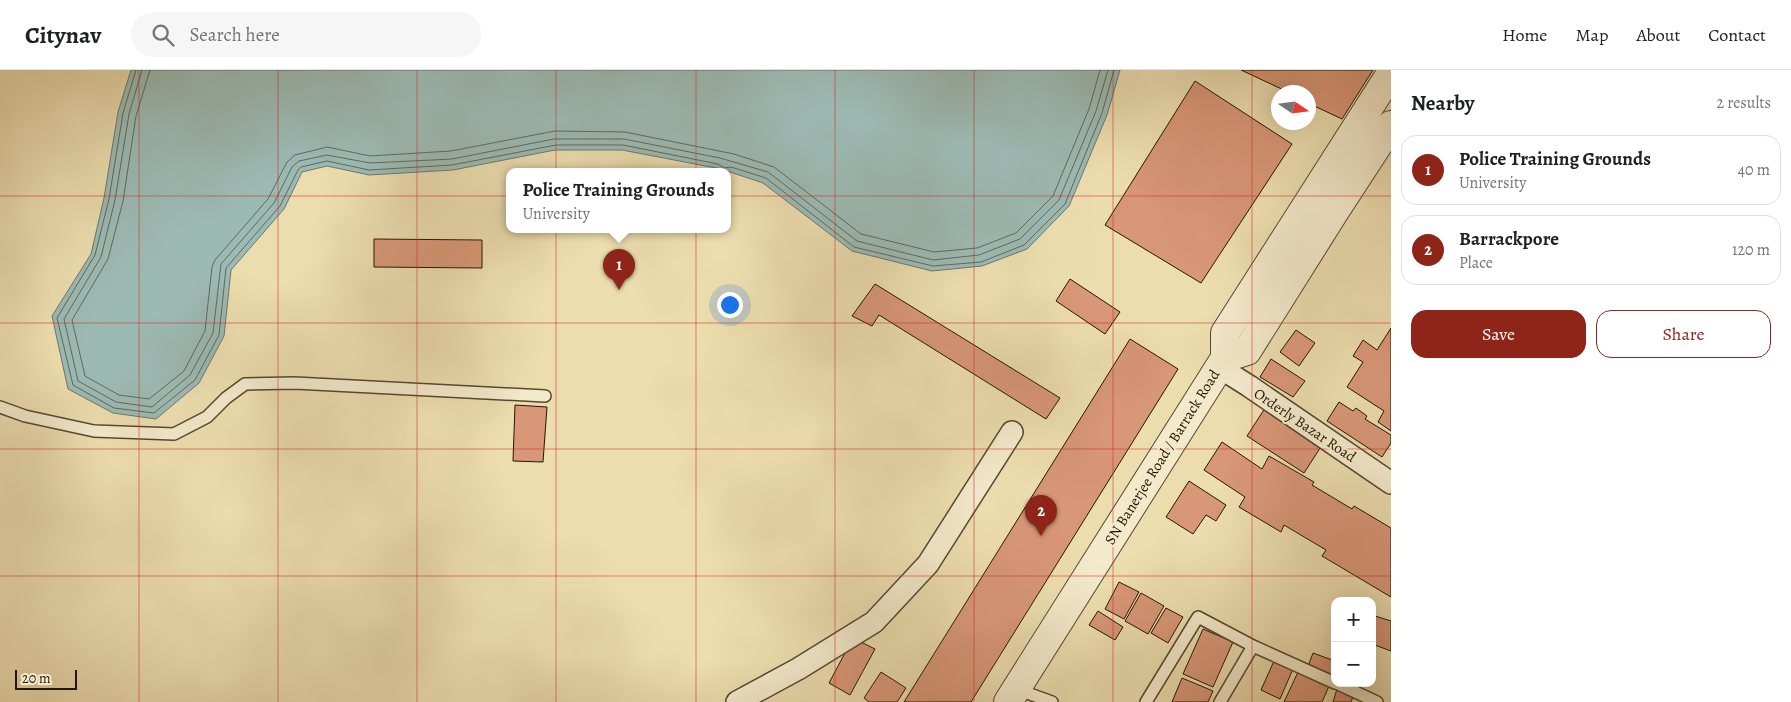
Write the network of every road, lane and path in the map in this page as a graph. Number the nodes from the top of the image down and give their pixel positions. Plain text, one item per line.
1 (1391, 73) edge
2 (1391, 125) edge
3 (1308, 228) junction
4 (1222, 362) junction
5 (545, 396) dead end
6 (0, 407) edge
7 (1012, 432) dead end
8 (1391, 483) edge
9 (1253, 646) junction
10 (1331, 681) edge
11 (1344, 687) edge
12 (1012, 696) edge
13 (736, 702) edge
14 (1052, 702) edge
15 (1146, 702) edge
16 (1220, 702) edge
17 (1377, 702) edge

1 - 3 street
2 - 3 street, SN Banerjee Road / Barrack Road
3 - 4 street, SN Banerjee Road / Barrack Road
4 - 8 street, Orderly Bazar Road
4 - 12 street, SN Banerjee Road / Barrack Road
5 - 6 lane
7 - 13 street
9 - 10 lane
9 - 15 lane
9 - 16 lane
11 - 17 lane
12 - 14 lane

